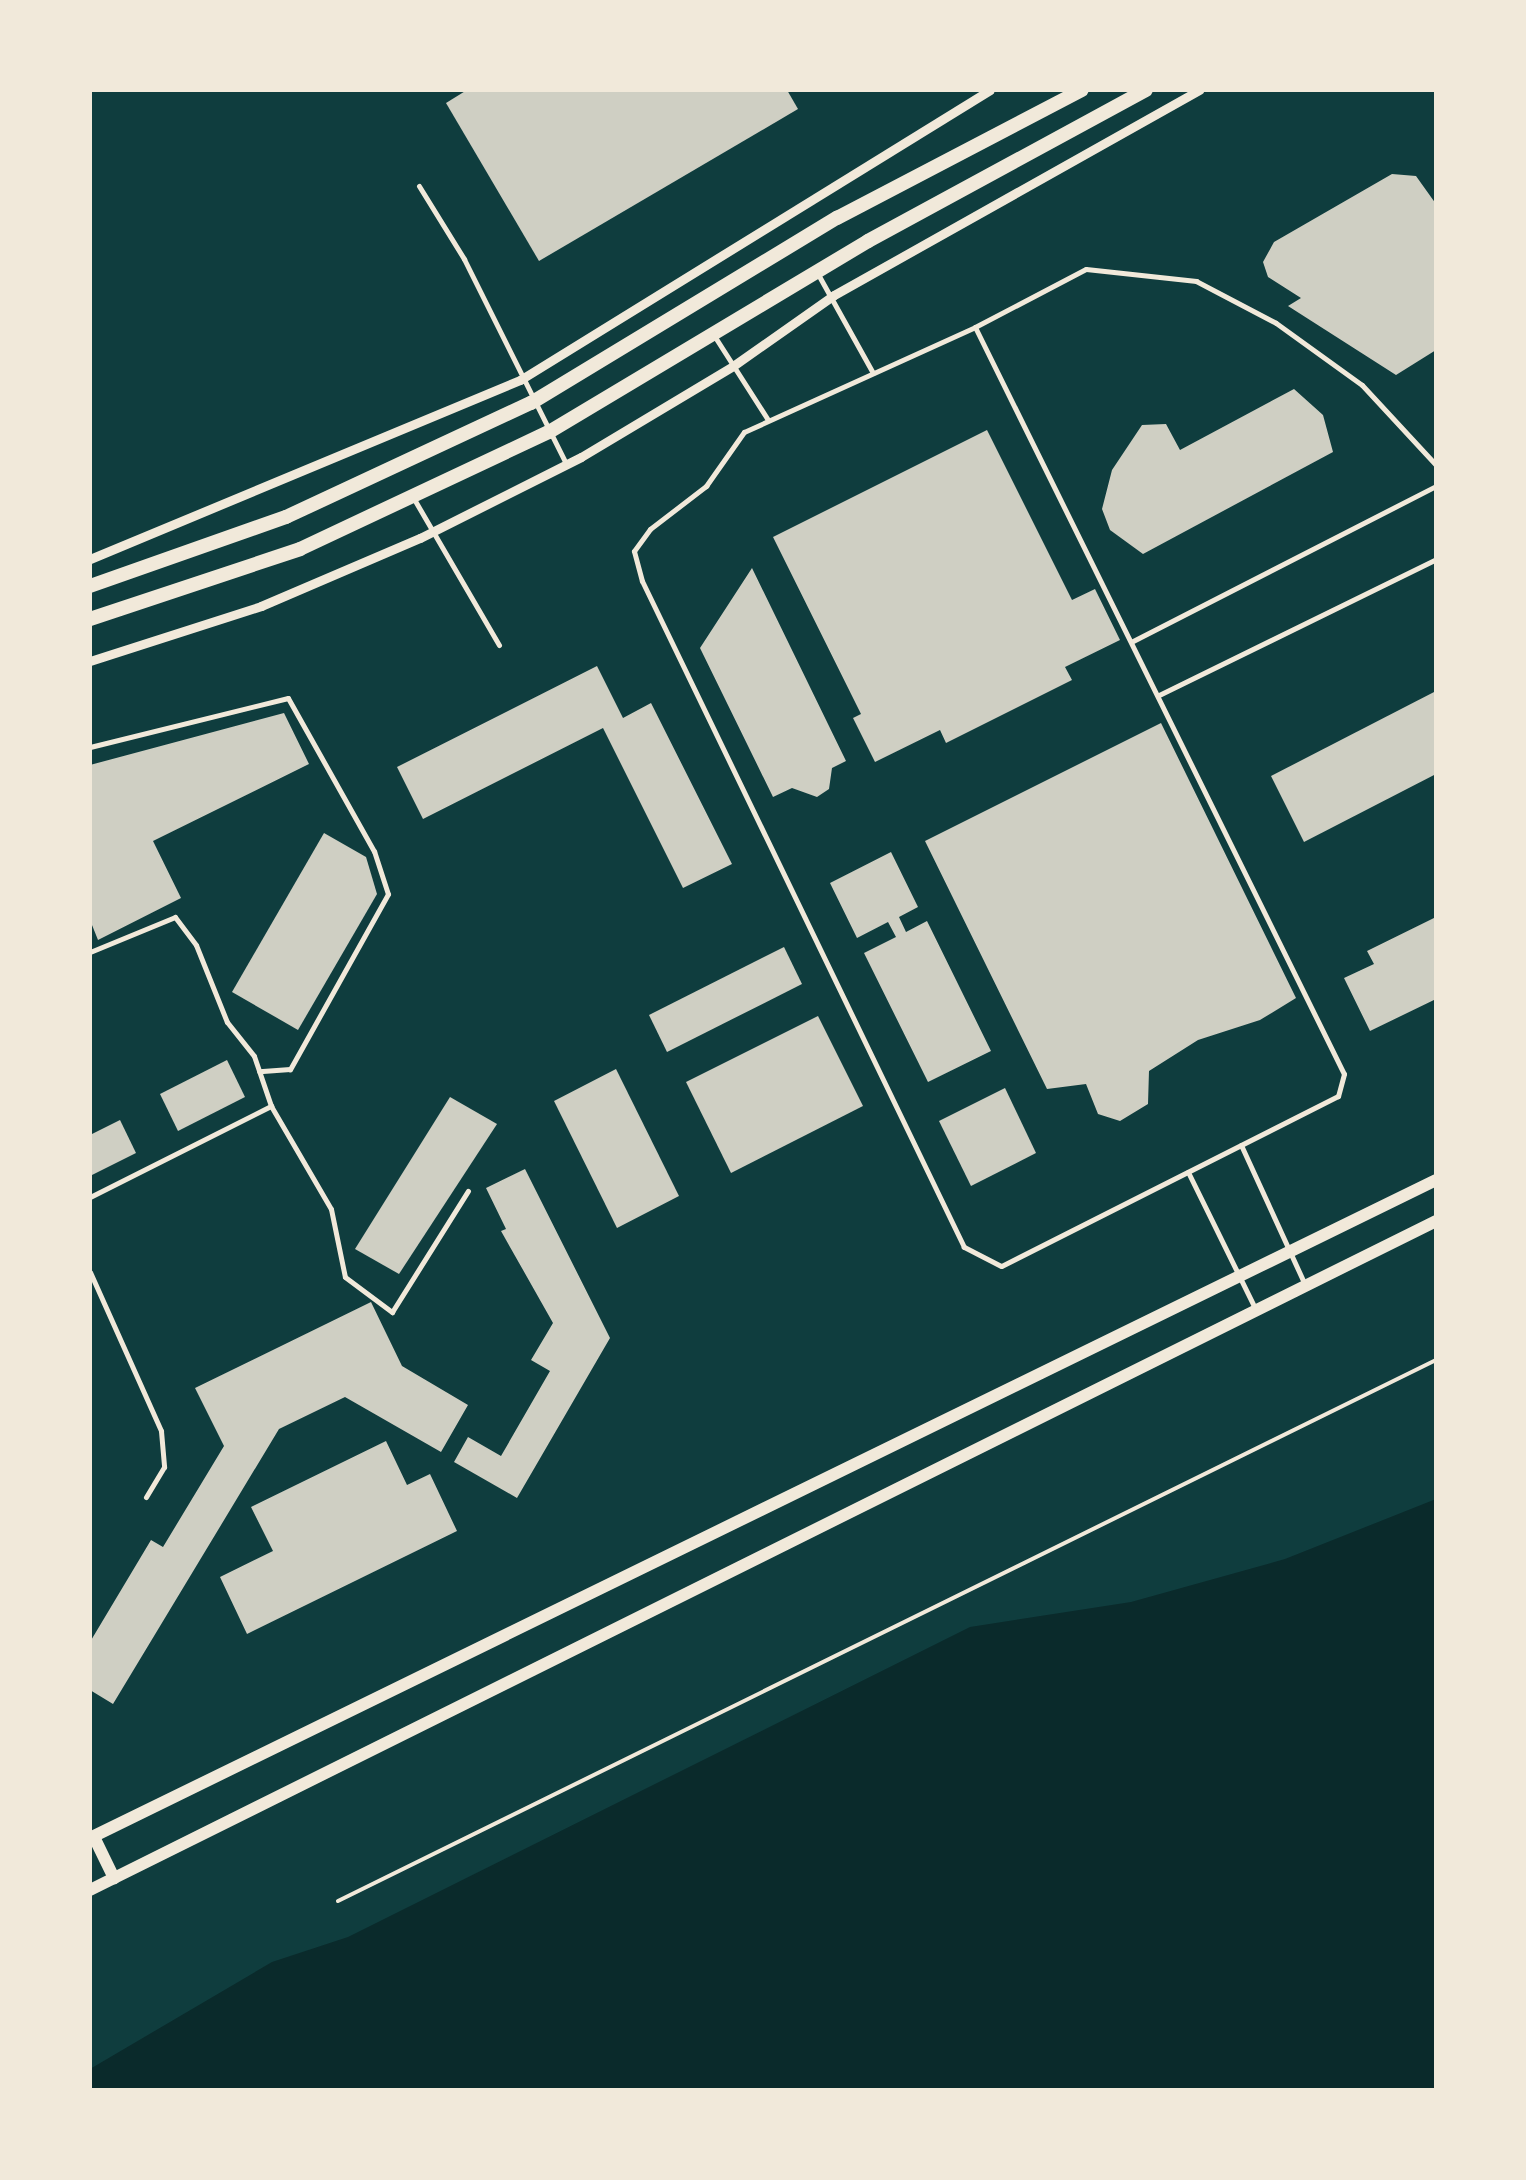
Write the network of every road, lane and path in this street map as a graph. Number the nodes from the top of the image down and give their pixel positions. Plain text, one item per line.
1 (990, 90) edge
2 (1082, 90) edge
3 (1146, 90) edge
4 (1199, 90) edge
5 (420, 186) dead end
6 (816, 272) junction
7 (834, 295) junction
8 (976, 327) junction
9 (713, 334) junction
10 (733, 366) junction
11 (873, 374) junction
12 (520, 380) junction
13 (531, 403) junction
14 (768, 421) junction
15 (549, 432) junction
16 (566, 464) junction
17 (1436, 464) edge
18 (1436, 486) edge
19 (412, 497) junction
20 (434, 532) junction
21 (90, 559) edge
22 (1436, 559) edge
23 (90, 586) edge
24 (90, 620) edge
25 (1132, 642) junction
26 (500, 645) dead end
27 (90, 660) edge
28 (1159, 694) junction
29 (90, 747) edge
30 (90, 952) edge
31 (259, 1071) junction
32 (271, 1106) junction
33 (1241, 1144) junction
34 (1188, 1172) junction
35 (1436, 1180) edge
36 (468, 1192) dead end
37 (90, 1197) edge
38 (1436, 1221) edge
39 (1290, 1252) junction
40 (90, 1272) edge
41 (1239, 1276) junction
42 (1306, 1288) junction
43 (1257, 1313) junction
44 (1436, 1360) edge
45 (146, 1498) dead end
46 (92, 1837) edge
47 (114, 1878) junction
48 (90, 1890) edge
49 (338, 1901) dead end

1 - 12 street
2 - 13 main road
3 - 6 main road
4 - 7 street
5 - 12 lane
6 - 7 lane
6 - 9 main road
7 - 10 street
7 - 11 lane
8 - 11 lane
8 - 17 lane
8 - 25 lane
9 - 10 lane
9 - 15 main road
10 - 14 lane
10 - 16 street
11 - 14 lane
12 - 13 lane
12 - 21 street
13 - 15 lane
13 - 23 main road
14 - 34 lane
15 - 16 lane
15 - 19 main road
16 - 20 street
18 - 25 lane
19 - 20 lane
19 - 24 main road
20 - 26 lane
20 - 27 street
22 - 28 lane
25 - 28 lane
28 - 33 lane
29 - 31 lane
30 - 31 lane
31 - 32 lane
32 - 36 lane
32 - 37 lane
33 - 34 lane
33 - 39 lane
34 - 41 lane
35 - 39 main road
38 - 42 main road
39 - 41 main road
39 - 42 lane
40 - 45 lane
41 - 43 lane
41 - 46 main road
42 - 43 main road
43 - 47 main road
44 - 49 path
46 - 47 main road
47 - 48 main road

